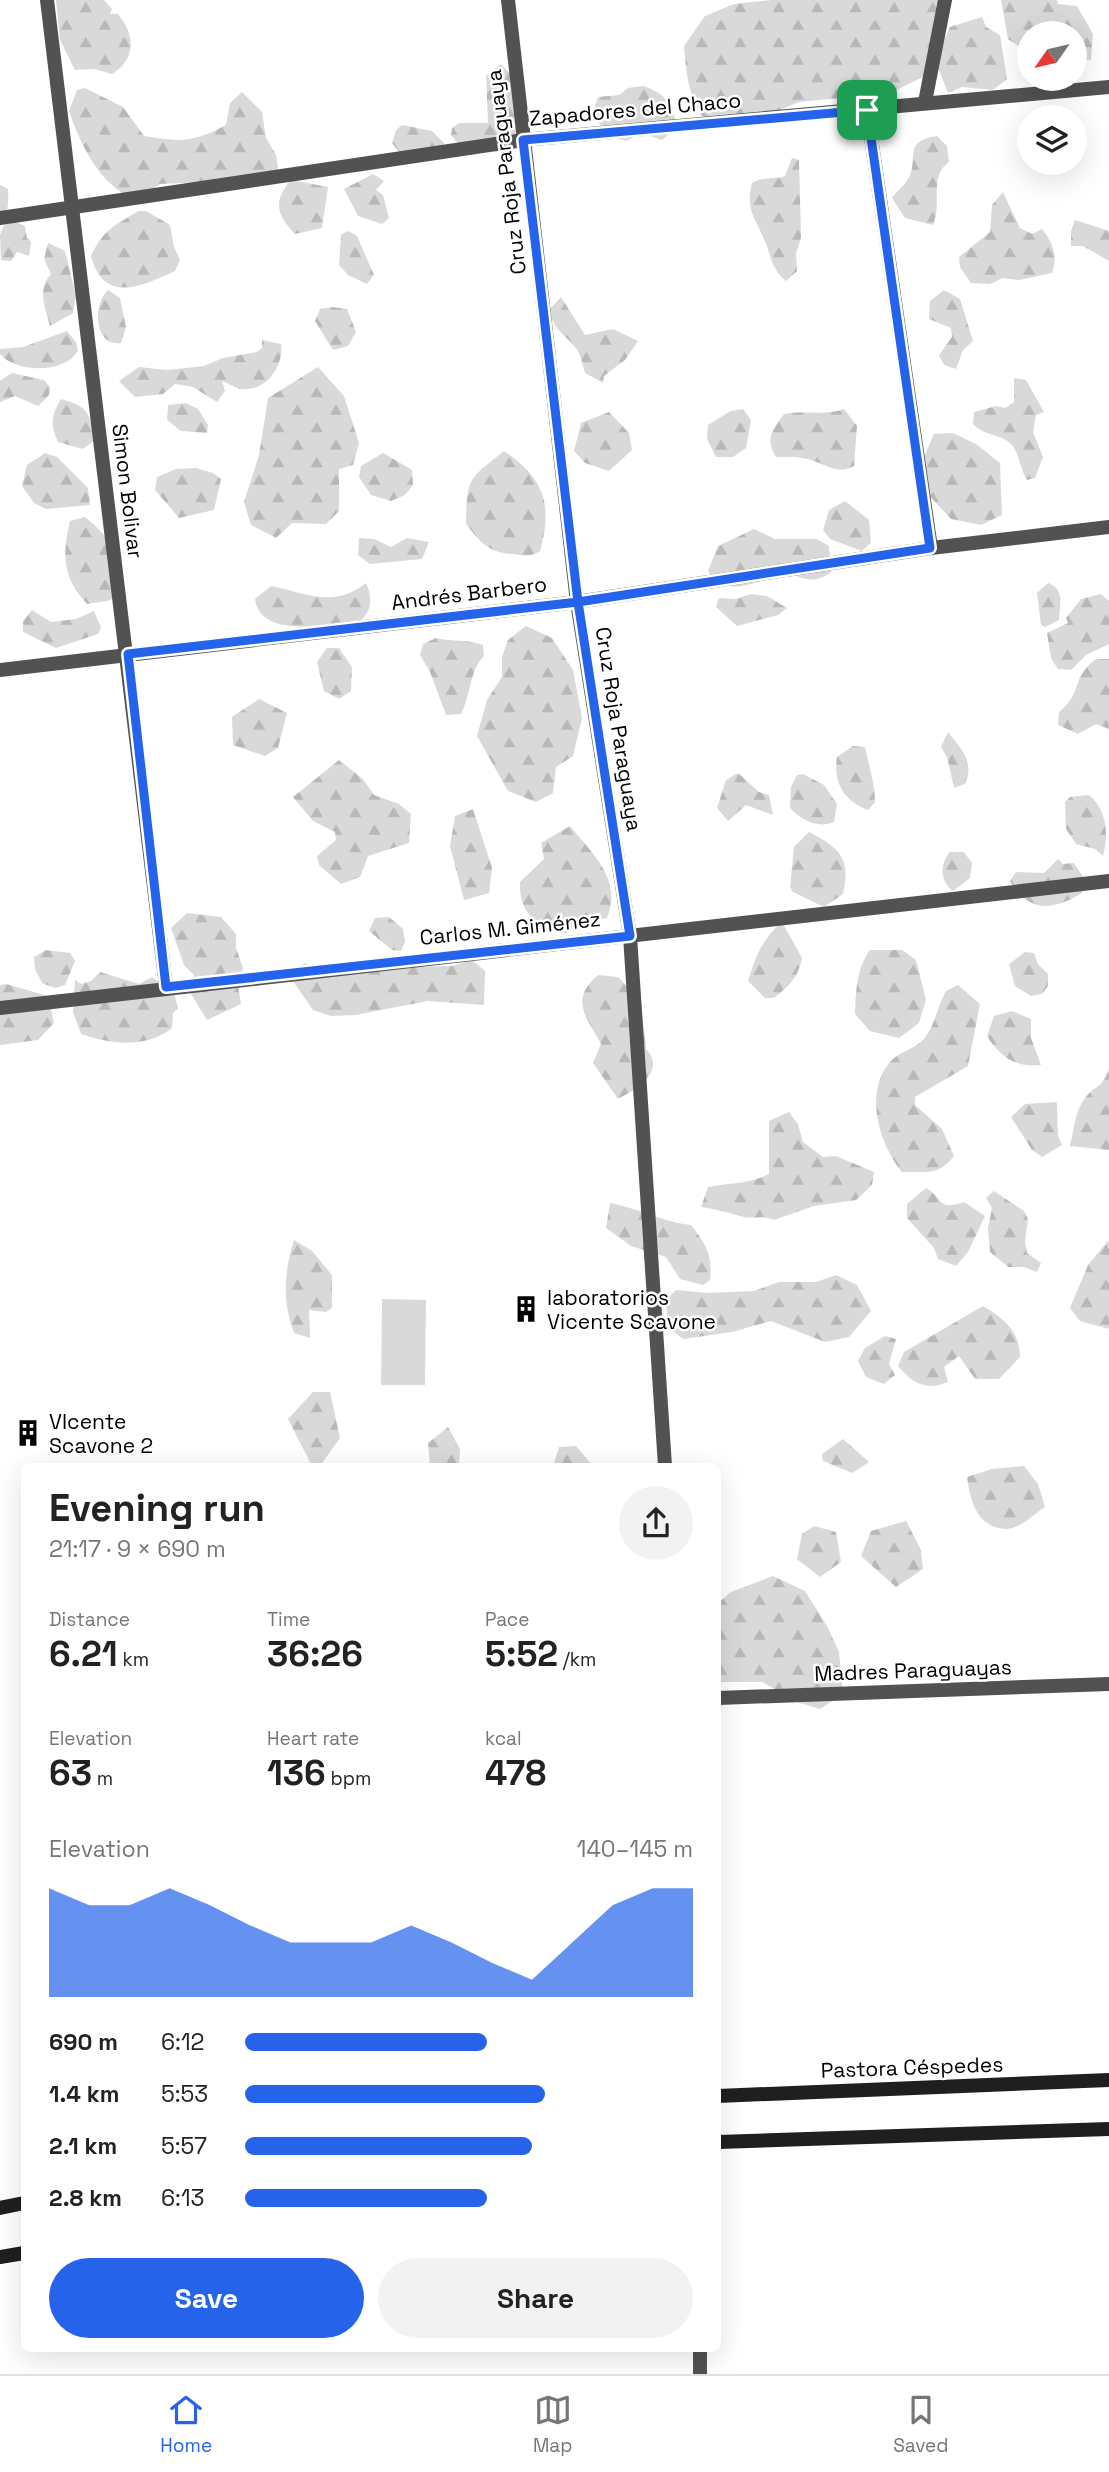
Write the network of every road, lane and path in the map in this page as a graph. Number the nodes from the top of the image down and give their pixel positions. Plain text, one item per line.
1 (47, 0) edge
2 (508, 0) edge
3 (945, 0) edge
4 (1109, 87) edge
5 (925, 102) junction
6 (867, 110) junction
7 (523, 140) junction
8 (70, 209) junction
9 (0, 218) edge
10 (1109, 527) edge
11 (930, 548) junction
12 (578, 602) junction
13 (128, 654) junction
14 (0, 670) edge
15 (1109, 881) edge
16 (630, 936) junction
17 (166, 987) junction
18 (0, 1008) edge
19 (665, 1463) edge
20 (1109, 1684) edge
21 (721, 1698) edge
22 (1109, 2080) edge
23 (721, 2096) edge
24 (1109, 2129) edge
25 (721, 2142) edge
26 (21, 2204) edge
27 (0, 2208) edge
28 (21, 2254) edge
29 (0, 2257) edge
30 (700, 2352) edge
31 (700, 2374) edge

1 - 8 street, Simon Bolivar
2 - 7 street, Cruz Roja Paraguaya
3 - 5 street
4 - 5 street, Zapadores del Chaco
5 - 6 street, Zapadores del Chaco
6 - 7 street, Zapadores del Chaco
6 - 11 street
7 - 8 street, Zapadores del Chaco
7 - 12 street, Cruz Roja Paraguaya
8 - 9 street, Zapadores del Chaco
8 - 13 street, Simon Bolivar
10 - 11 street, Andrés Barbero
11 - 12 street, Andrés Barbero
12 - 13 street, Andrés Barbero
12 - 16 street, Cruz Roja Paraguaya
13 - 14 street, Andrés Barbero
13 - 17 street, Simon Bolivar
15 - 16 street, Carlos M. Giménez
16 - 17 street, Carlos M. Giménez
16 - 19 street, Cruz Roja Paraguaya
17 - 18 street, Carlos M. Giménez
20 - 21 street, Madres Paraguayas
22 - 23 main road, Pastora Céspedes
24 - 25 main road
26 - 27 main road
28 - 29 main road
30 - 31 street

